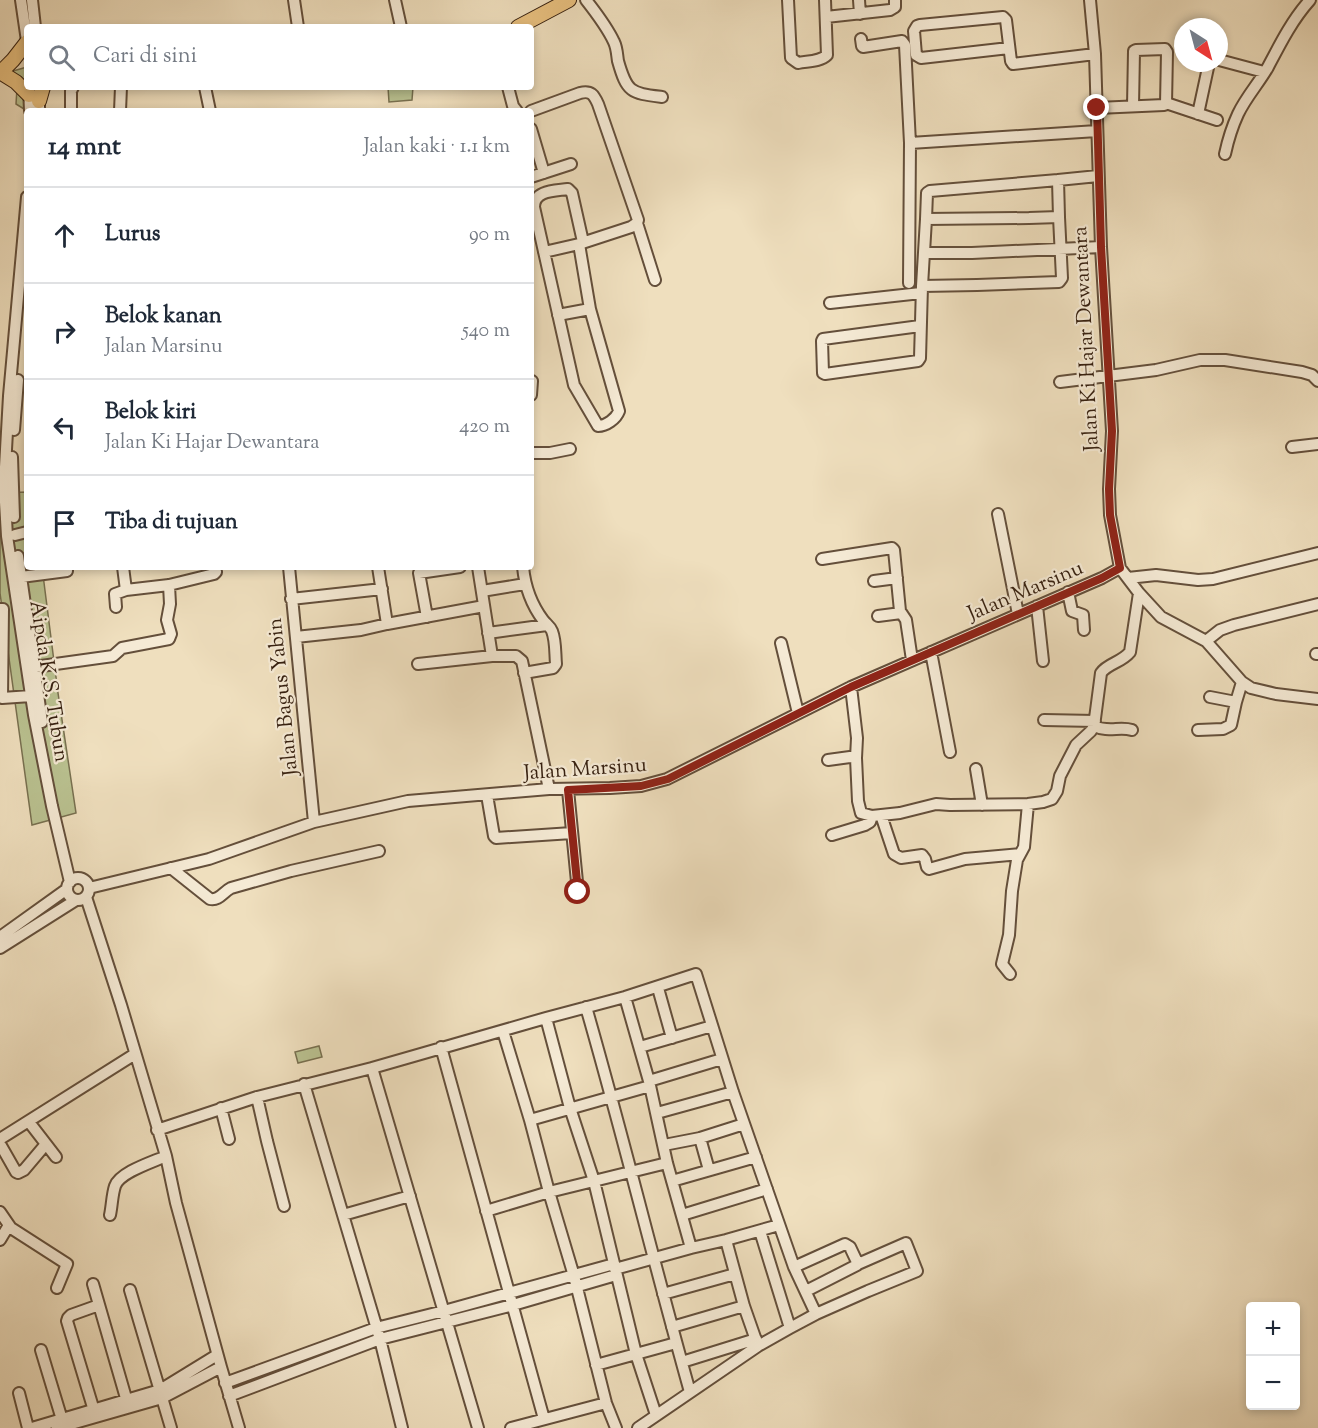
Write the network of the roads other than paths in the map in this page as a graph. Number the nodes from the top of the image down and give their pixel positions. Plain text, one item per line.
1 (21, 0) edge
2 (32, 0) edge
3 (294, 0) edge
4 (395, 0) edge
5 (586, 0) edge
6 (788, 0) edge
7 (825, 0) edge
8 (859, 0) edge
9 (895, 0) edge
10 (1090, 0) edge
11 (1310, 0) edge
12 (562, 2) edge
13 (860, 14) junction
14 (826, 17) junction
15 (25, 24) edge
16 (35, 24) edge
17 (298, 24) edge
18 (399, 24) edge
19 (523, 24) edge
20 (861, 39) dead end
21 (24, 45) edge
22 (1009, 48) junction
23 (1095, 54) junction
24 (1228, 62) edge
25 (24, 65) edge
26 (1, 72) edge
27 (1207, 72) edge
28 (1264, 72) junction
29 (24, 88) edge
30 (72, 90) edge
31 (121, 90) edge
32 (206, 90) edge
33 (509, 90) edge
34 (662, 98) dead end
35 (1166, 103) junction
36 (1133, 106) junction
37 (71, 108) edge
38 (120, 108) edge
39 (210, 108) edge
40 (515, 108) edge
41 (1097, 108) junction
42 (534, 110) edge
43 (1198, 114) junction
44 (1217, 120) dead end
45 (1097, 131) junction
46 (534, 139) edge
47 (910, 143) junction
48 (1225, 154) dead end
49 (571, 164) dead end
50 (544, 173) junction
51 (534, 176) edge
52 (1098, 177) junction
53 (1058, 180) junction
54 (1059, 217) junction
55 (926, 219) junction
56 (637, 223) junction
57 (24, 231) edge
58 (581, 243) junction
59 (1101, 247) junction
60 (1061, 249) junction
61 (544, 252) junction
62 (924, 254) junction
63 (656, 280) dead end
64 (909, 283) dead end
65 (921, 289) junction
66 (830, 303) dead end
67 (590, 309) junction
68 (558, 315) junction
69 (24, 316) edge
70 (920, 326) junction
71 (1108, 375) junction
72 (1318, 381) edge
73 (1060, 382) dead end
74 (1318, 444) edge
75 (1292, 447) dead end
76 (570, 450) dead end
77 (534, 453) edge
78 (2, 485) edge
79 (998, 514) dead end
80 (24, 533) edge
81 (15, 535) junction
82 (1318, 553) edge
83 (822, 559) dead end
84 (1120, 568) junction
85 (123, 570) edge
86 (216, 570) edge
87 (289, 570) edge
88 (379, 570) edge
89 (419, 570) edge
90 (478, 570) edge
91 (523, 570) edge
92 (67, 571) dead end
93 (21, 577) junction
94 (897, 578) junction
95 (1128, 578) junction
96 (874, 581) dead end
97 (169, 585) junction
98 (525, 585) junction
99 (382, 589) junction
100 (126, 591) junction
101 (482, 591) junction
102 (1068, 592) junction
103 (1138, 593) junction
104 (291, 599) junction
105 (1318, 604) edge
106 (484, 606) junction
107 (1037, 606) junction
108 (116, 607) dead end
109 (0, 609) edge
110 (901, 613) junction
111 (1018, 614) junction
112 (878, 616) dead end
113 (427, 617) junction
114 (387, 624) junction
115 (547, 625) junction
116 (1084, 630) dead end
117 (488, 633) junction
118 (296, 637) junction
119 (1206, 641) junction
120 (781, 643) dead end
121 (931, 652) junction
122 (492, 656) junction
123 (912, 660) junction
124 (1043, 661) dead end
125 (418, 664) dead end
126 (34, 668) junction
127 (524, 673) junction
128 (1242, 682) junction
129 (851, 687) junction
130 (31, 696) junction
131 (1210, 697) dead end
132 (1, 698) edge
133 (1318, 699) edge
134 (1236, 702) junction
135 (798, 713) junction
136 (1044, 720) dead end
137 (1095, 724) junction
138 (1132, 730) dead end
139 (1198, 730) dead end
140 (950, 753) dead end
141 (856, 758) junction
142 (828, 760) dead end
143 (976, 769) dead end
144 (549, 789) junction
145 (568, 790) junction
146 (487, 795) junction
147 (1028, 804) junction
148 (982, 805) junction
149 (877, 816) junction
150 (314, 822) junction
151 (572, 833) junction
152 (832, 835) dead end
153 (379, 851) dead end
154 (1020, 854) junction
155 (171, 868) junction
156 (71, 883) junction
157 (578, 892) dead end
158 (83, 895) junction
159 (0, 937) edge
160 (0, 948) edge
161 (1010, 974) dead end
162 (658, 988) junction
163 (625, 997) junction
164 (586, 1007) junction
165 (546, 1018) junction
166 (712, 1026) junction
167 (503, 1031) junction
168 (672, 1038) junction
169 (441, 1047) junction
170 (640, 1047) junction
171 (135, 1054) junction
172 (723, 1059) junction
173 (372, 1068) junction
174 (304, 1084) junction
175 (649, 1084) junction
176 (733, 1092) junction
177 (257, 1097) junction
178 (612, 1097) junction
179 (221, 1108) junction
180 (570, 1108) junction
181 (657, 1113) junction
182 (530, 1120) junction
183 (29, 1122) junction
184 (744, 1124) junction
185 (157, 1130) junction
186 (700, 1138) junction
187 (0, 1139) edge
188 (229, 1139) dead end
189 (46, 1144) junction
190 (664, 1146) junction
191 (166, 1156) junction
192 (56, 1157) dead end
193 (756, 1157) junction
194 (667, 1163) junction
195 (709, 1170) junction
196 (631, 1172) junction
197 (594, 1181) junction
198 (672, 1181) junction
199 (767, 1189) junction
200 (549, 1192) junction
201 (410, 1196) junction
202 (284, 1206) dead end
203 (486, 1211) junction
204 (0, 1212) edge
205 (110, 1215) dead end
206 (343, 1215) junction
207 (682, 1215) junction
208 (9, 1225) junction
209 (779, 1225) junction
210 (760, 1231) junction
211 (0, 1240) edge
212 (726, 1240) junction
213 (691, 1248) junction
214 (653, 1259) junction
215 (858, 1264) junction
216 (794, 1267) junction
217 (615, 1269) junction
218 (735, 1274) junction
219 (575, 1281) junction
220 (93, 1284) dead end
221 (57, 1288) dead end
222 (130, 1290) dead end
223 (806, 1291) junction
224 (663, 1294) junction
225 (511, 1299) junction
226 (99, 1305) junction
227 (744, 1306) junction
228 (816, 1314) junction
229 (445, 1316) junction
230 (672, 1327) junction
231 (790, 1328) junction
232 (378, 1333) junction
233 (676, 1343) junction
234 (757, 1343) junction
235 (42, 1350) dead end
236 (636, 1354) junction
237 (218, 1356) junction
238 (682, 1362) junction
239 (596, 1365) junction
240 (220, 1367) junction
241 (225, 1383) junction
242 (690, 1392) junction
243 (18, 1393) dead end
244 (161, 1394) junction
245 (229, 1396) junction
246 (606, 1403) junction
247 (127, 1404) junction
248 (95, 1413) junction
249 (656, 1415) junction
250 (544, 1419) junction
251 (61, 1424) edge
252 (36, 1427) edge
253 (517, 1427) edge
254 (171, 1428) edge
255 (239, 1428) edge
256 (402, 1428) edge
257 (478, 1428) edge
258 (616, 1428) edge
259 (638, 1428) edge

1 - 15 street
2 - 16 street
3 - 17 street
4 - 18 street
5 - 34 street
6 - 14 street
7 - 14 street
8 - 13 street
9 - 13 street
10 - 23 street, Jalan Ki Hajar Dewantara
11 - 28 street
12 - 19 main road
13 - 14 street
20 - 47 street
21 - 26 main road
22 - 22 street
22 - 23 street
23 - 41 street, Jalan Ki Hajar Dewantara
24 - 28 street
25 - 26 main road
26 - 29 main road
27 - 43 street
28 - 48 street
30 - 37 street
31 - 38 street
32 - 39 street
33 - 40 street
35 - 36 street
35 - 36 street
35 - 43 street
36 - 41 street
41 - 45 street, Jalan Ki Hajar Dewantara
42 - 56 street
43 - 44 street
45 - 47 street
45 - 52 street, Jalan Ki Hajar Dewantara
46 - 50 street
47 - 64 street
49 - 50 street
50 - 51 street
52 - 53 street
52 - 59 street, Jalan Ki Hajar Dewantara
53 - 54 street
53 - 55 street
54 - 55 street
54 - 60 street
55 - 62 street
56 - 58 street
56 - 63 street
57 - 78 street, Aipda K.S. Tubun
58 - 61 street
58 - 61 street
58 - 67 street
59 - 60 street
59 - 71 street, Jalan Ki Hajar Dewantara
60 - 62 street
60 - 65 street
61 - 68 street
62 - 65 street
65 - 66 street
65 - 70 street
67 - 68 street
67 - 68 street
69 - 81 street, Aipda K.S. Tubun
70 - 70 street
71 - 72 street
71 - 73 street
71 - 84 street, Jalan Ki Hajar Dewantara
74 - 75 street
76 - 77 street
78 - 130 street, Aipda K.S. Tubun
79 - 111 street
80 - 81 street
81 - 93 street, Aipda K.S. Tubun
82 - 95 street
83 - 94 street
84 - 95 street
84 - 102 street, Jalan Marsinu
85 - 100 street
86 - 97 street
87 - 104 street, Jalan Bagus Yabin
88 - 99 street
89 - 113 street
90 - 101 street
91 - 98 street
92 - 93 street
93 - 126 street, Aipda K.S. Tubun
94 - 96 street
94 - 110 street
95 - 103 street
97 - 100 street
97 - 126 street
98 - 101 street
98 - 115 street
99 - 104 street
99 - 114 street
100 - 108 street
101 - 106 street
102 - 107 street, Jalan Marsinu
102 - 116 street
103 - 119 street
103 - 137 street
104 - 118 street, Jalan Bagus Yabin
105 - 119 street
106 - 113 street
106 - 117 street
107 - 111 street, Jalan Marsinu
107 - 124 street
109 - 132 street
110 - 112 street
110 - 123 street
111 - 121 street, Jalan Marsinu
113 - 114 street
114 - 118 street
115 - 117 street
115 - 127 street
117 - 122 street
118 - 150 street, Jalan Bagus Yabin
119 - 128 street
120 - 135 street
121 - 123 street, Jalan Marsinu
121 - 140 street
122 - 125 street
122 - 127 street
123 - 129 street, Jalan Marsinu
126 - 156 street, Aipda K.S. Tubun
127 - 144 street
128 - 133 street
128 - 134 street
129 - 135 street, Jalan Marsinu
129 - 141 street
130 - 132 street
130 - 156 street, Aipda K.S. Tubun
131 - 134 street
134 - 139 street
135 - 145 street, Jalan Marsinu
136 - 137 street
137 - 138 street
137 - 147 street
141 - 142 street
141 - 149 street
143 - 148 street
144 - 145 street, Jalan Marsinu
144 - 146 street, Jalan Marsinu
145 - 151 street
146 - 150 street, Jalan Marsinu
146 - 151 street
147 - 148 street
147 - 154 street
148 - 149 street
149 - 152 street
149 - 154 street
150 - 155 street, Jalan Marsinu
151 - 157 street
153 - 155 street
154 - 161 street
155 - 158 street, Jalan Marsinu
156 - 158 street
156 - 158 street
156 - 159 street
158 - 160 street, Jalan Marsinu
158 - 171 street
162 - 163 street
162 - 166 street
162 - 168 street
163 - 164 street
163 - 170 street
164 - 165 street
164 - 178 street
165 - 167 street
165 - 180 street
166 - 168 street
166 - 172 street
167 - 169 street
167 - 182 street
168 - 170 street
169 - 173 street
169 - 203 street
170 - 175 street
171 - 183 street
171 - 185 street
172 - 175 street
172 - 176 street
173 - 174 street
173 - 201 street
174 - 177 street
174 - 206 street
175 - 178 street
175 - 181 street
176 - 181 street
176 - 184 street
177 - 179 street
177 - 202 street
178 - 180 street
178 - 196 street
179 - 185 street
179 - 188 street
180 - 182 street
180 - 197 street
181 - 190 street
182 - 200 street
183 - 187 street
183 - 189 street
184 - 186 street
184 - 193 street
185 - 191 street
186 - 190 street
186 - 195 street
187 - 189 street
189 - 192 street
190 - 194 street
191 - 205 street
191 - 237 street
193 - 195 street
193 - 199 street
194 - 196 street
194 - 198 street
195 - 198 street
196 - 197 street
196 - 214 street
197 - 200 street
197 - 217 street
198 - 207 street
199 - 207 street
199 - 209 street
200 - 203 street
200 - 219 street
201 - 206 street
201 - 229 street
203 - 225 street
204 - 208 street
206 - 232 street
207 - 213 street
208 - 211 street
208 - 221 street
209 - 210 street
209 - 216 street
210 - 212 street
210 - 231 street
212 - 213 street
212 - 218 street
213 - 214 street
214 - 217 street
214 - 224 street
215 - 216 street
215 - 223 street
215 - 228 street
216 - 223 street
217 - 219 street
217 - 236 street
218 - 224 street
218 - 227 street
219 - 225 street
219 - 239 street
220 - 226 street
222 - 244 street
223 - 228 street
224 - 230 street
225 - 229 street
225 - 250 street
226 - 247 street
226 - 248 street
227 - 230 street
227 - 234 street
228 - 231 street
229 - 232 street
229 - 257 street
230 - 233 street
231 - 234 street
232 - 241 street
232 - 245 street
232 - 256 street
233 - 236 street
233 - 238 street
234 - 238 street
234 - 242 street
235 - 251 street
236 - 239 street
236 - 249 street
237 - 240 street
237 - 244 street
238 - 242 street
239 - 246 street
240 - 241 street
240 - 244 street
241 - 245 street
242 - 249 street
243 - 252 street
244 - 247 street
244 - 254 street
245 - 255 street
246 - 250 street
246 - 258 street
247 - 248 street
248 - 251 street
249 - 259 street
250 - 253 street
251 - 252 street

